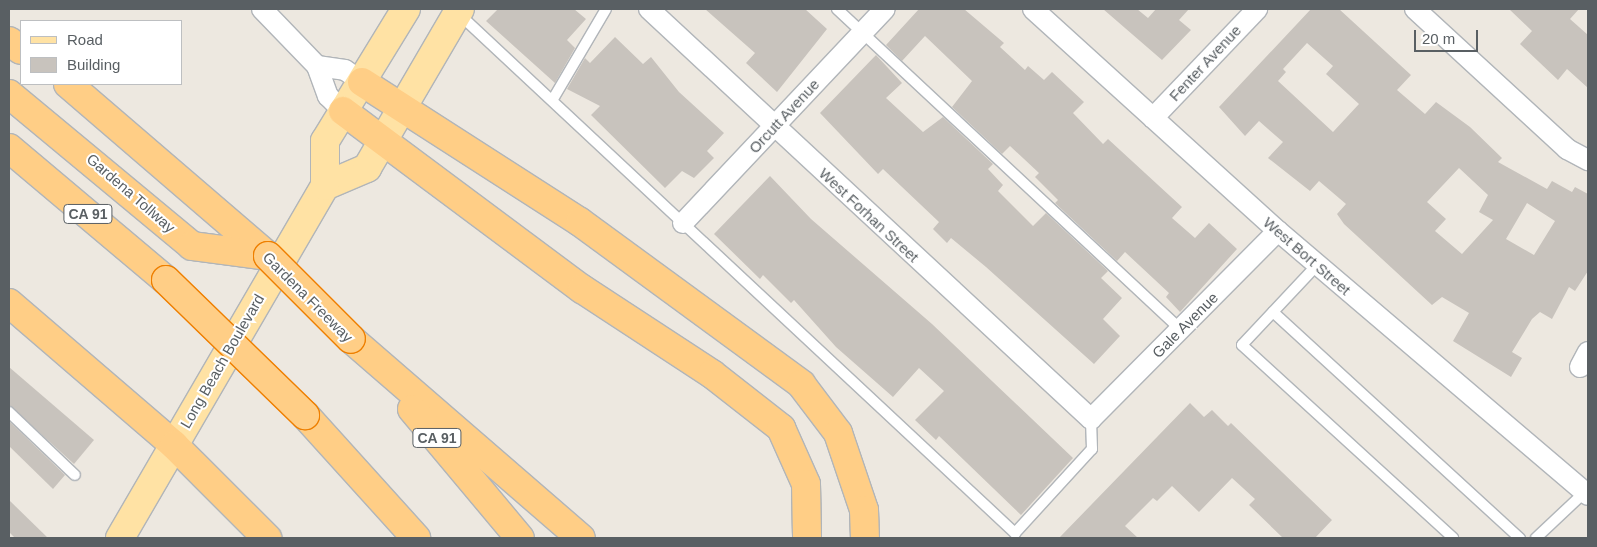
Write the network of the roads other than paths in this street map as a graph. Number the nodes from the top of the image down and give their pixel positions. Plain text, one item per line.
1 (262, 9) edge
2 (406, 9) edge
3 (606, 9) edge
4 (649, 9) edge
5 (837, 9) edge
6 (884, 9) edge
7 (1033, 9) edge
8 (1257, 9) edge
9 (1415, 9) edge
10 (459, 11) edge
11 (862, 32) junction
12 (9, 41) edge
13 (20, 49) edge
14 (317, 66) junction
15 (362, 82) junction
16 (69, 85) edge
17 (9, 94) edge
18 (553, 99) junction
19 (403, 110) junction
20 (344, 111) junction
21 (1153, 118) junction
22 (774, 128) junction
23 (385, 140) junction
24 (9, 148) edge
25 (1588, 160) edge
26 (325, 186) junction
27 (683, 223) junction
28 (1278, 231) junction
29 (268, 256) junction
30 (1318, 264) junction
31 (9, 302) edge
32 (1273, 312) junction
33 (1180, 330) junction
34 (351, 340) junction
35 (9, 412) edge
36 (1091, 419) junction
37 (174, 445) junction
38 (75, 475) dead end
39 (1586, 493) edge
40 (120, 538) edge
41 (267, 538) edge
42 (416, 538) edge
43 (520, 538) edge
44 (582, 538) edge
45 (807, 538) edge
46 (865, 538) edge
47 (1453, 538) edge
48 (1520, 538) edge
49 (1536, 538) edge

1 - 14 street
2 - 15 main road
3 - 18 lane
4 - 22 street, West Forhan Street
5 - 11 lane
6 - 11 street, Orcutt Avenue
7 - 21 street, West Bort Street
8 - 21 street, Fenter Avenue
9 - 25 street
10 - 18 lane
10 - 19 main road
11 - 22 street, Orcutt Avenue
11 - 33 lane
12 - 13 highway
14 - 15 street
14 - 20 street
15 - 19 highway
15 - 20 main road
16 - 29 highway, Gardena Freeway / CA 91
17 - 29 highway, Gardena Tollway
18 - 27 lane
19 - 23 main road
19 - 46 highway
20 - 23 highway
20 - 26 main road
21 - 28 street, West Bort Street
22 - 27 street, Orcutt Avenue
22 - 36 street, West Forhan Street
23 - 26 main road
23 - 45 highway
24 - 42 highway, CA 91, bridge
26 - 37 main road, Long Beach Boulevard
27 - 36 lane
28 - 30 street, West Bort Street
28 - 33 street, Gale Avenue
29 - 34 highway, Gardena Freeway / CA 91, bridge
30 - 32 lane
30 - 39 street, West Bort Street
31 - 37 highway
32 - 47 lane
32 - 48 lane
33 - 36 street, Gale Avenue
34 - 43 highway, Gardena Freeway / CA 91
34 - 44 highway
35 - 38 lane
37 - 40 main road, Long Beach Boulevard
37 - 41 highway
39 - 49 lane

